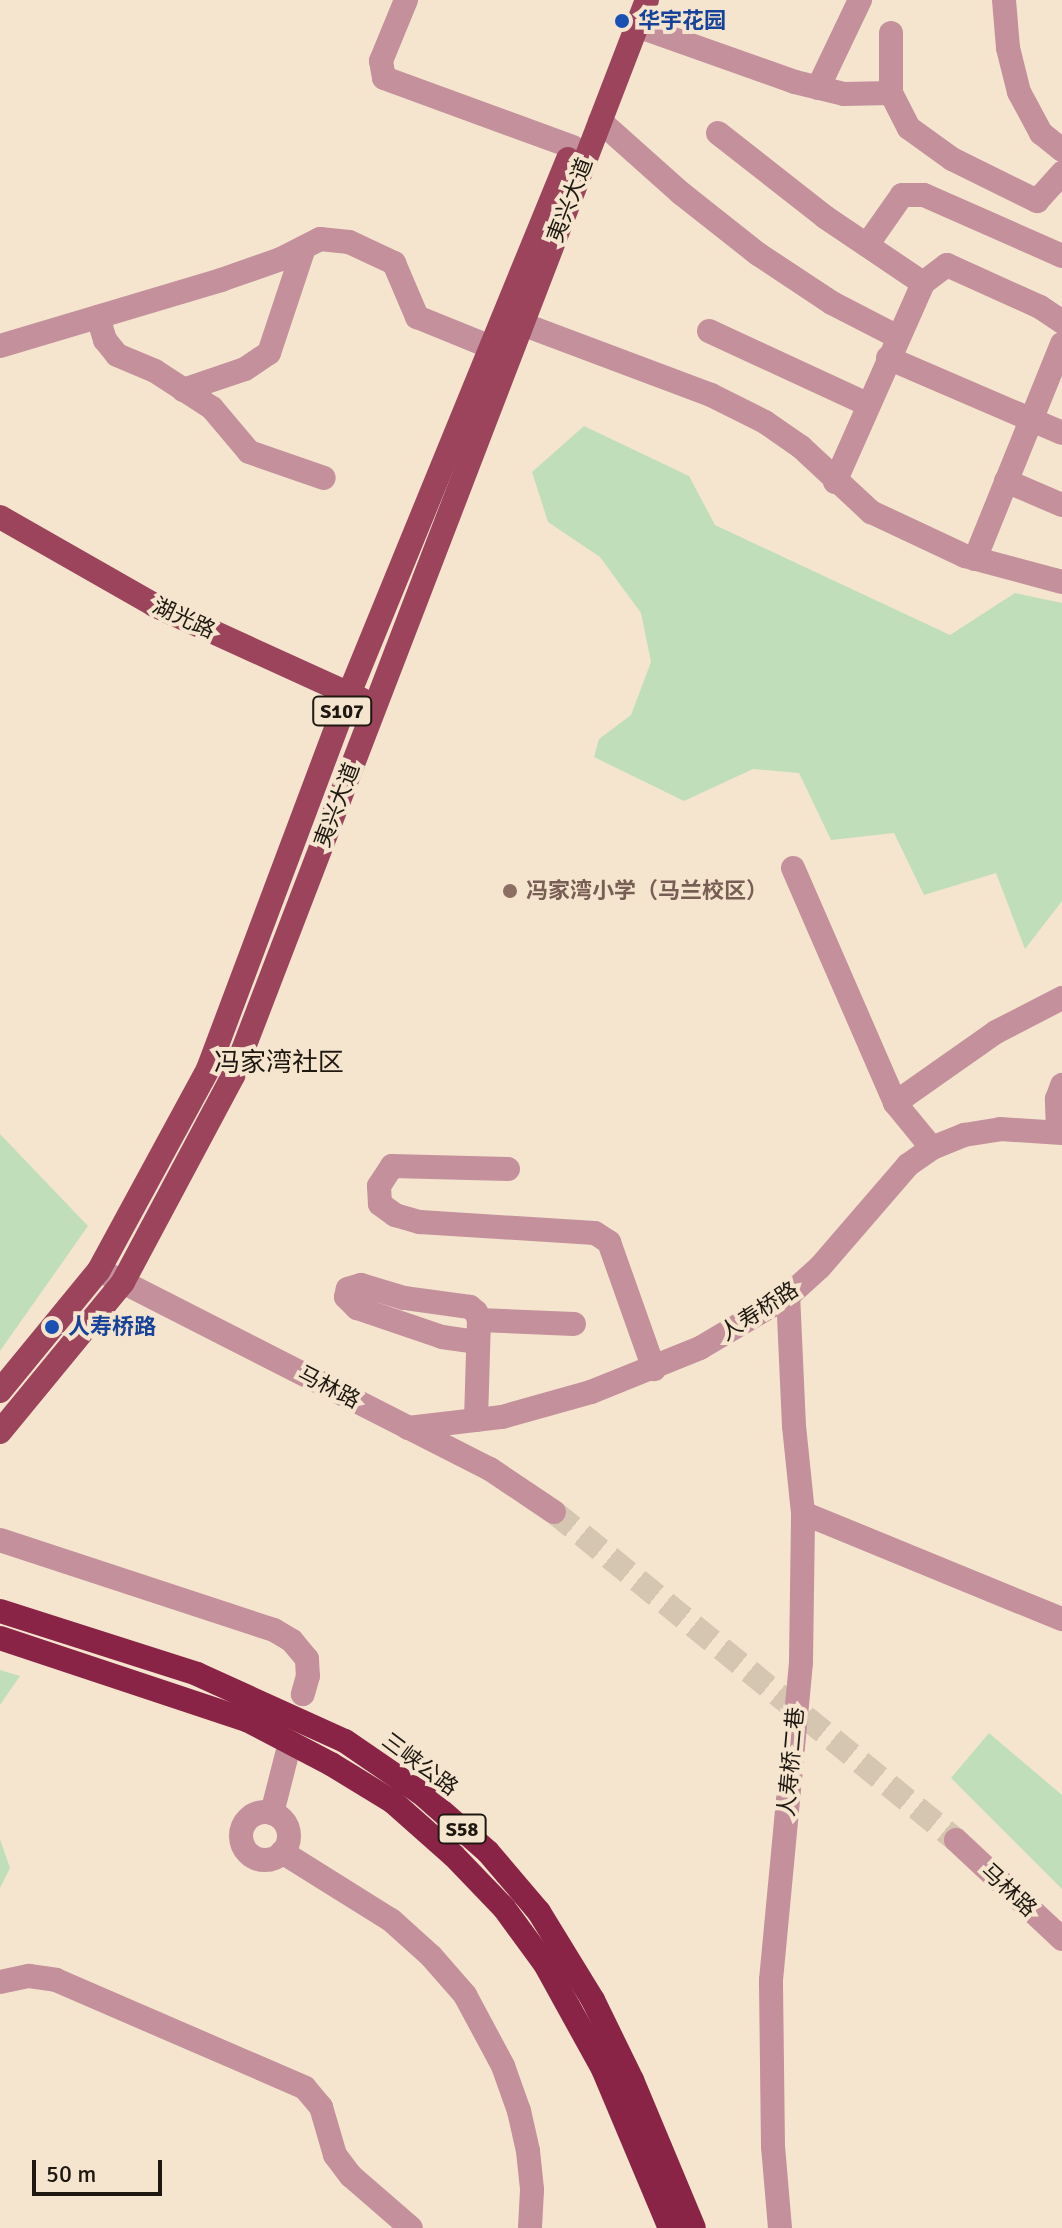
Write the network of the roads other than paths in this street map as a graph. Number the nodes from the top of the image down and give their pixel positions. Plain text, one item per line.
1 (406, 0) edge
2 (630, 0) edge
3 (647, 0) edge
4 (860, 0) edge
5 (1004, 0) edge
6 (637, 26) junction
7 (891, 33) dead end
8 (818, 88) junction
9 (891, 93) junction
10 (600, 121) junction
11 (718, 133) dead end
12 (573, 147) junction
13 (1062, 150) edge
14 (1062, 173) edge
15 (867, 245) junction
16 (304, 248) junction
17 (1062, 256) edge
18 (923, 283) junction
19 (98, 317) junction
20 (1062, 322) edge
21 (522, 324) junction
22 (709, 331) dead end
23 (1062, 345) edge
24 (0, 346) edge
25 (893, 347) junction
26 (493, 348) junction
27 (183, 390) junction
28 (869, 405) junction
29 (1031, 420) junction
30 (1062, 433) edge
31 (324, 478) dead end
32 (1006, 481) junction
33 (835, 482) junction
34 (1062, 505) edge
35 (0, 517) edge
36 (975, 559) junction
37 (1062, 582) edge
38 (349, 694) junction
39 (375, 705) junction
40 (793, 868) dead end
41 (1061, 1001) edge
42 (1062, 1085) edge
43 (895, 1103) junction
44 (1060, 1132) edge
45 (932, 1148) junction
46 (508, 1169) dead end
47 (99, 1270) junction
48 (123, 1282) junction
49 (788, 1296) junction
50 (574, 1324) dead end
51 (654, 1369) junction
52 (0, 1391) edge
53 (476, 1420) junction
54 (408, 1428) junction
55 (0, 1432) edge
56 (554, 1512) tunnel mouth
57 (803, 1513) junction
58 (0, 1540) edge
59 (0, 1611) edge
60 (1062, 1619) edge
61 (0, 1638) edge
62 (303, 1694) dead end
63 (287, 1754) dead end
64 (272, 1813) junction
65 (956, 1840) tunnel mouth
66 (282, 1852) junction
67 (1062, 1939) edge
68 (0, 1982) edge
69 (411, 2228) edge
70 (530, 2228) edge
71 (670, 2228) edge
72 (694, 2228) edge
73 (780, 2228) edge

1 - 12 street
2 - 12 main road, 夷兴大道 / S107
3 - 6 main road, 夷兴大道
4 - 8 street
5 - 13 street
6 - 8 street
6 - 10 main road, 夷兴大道
7 - 9 street
8 - 9 street
9 - 14 street
10 - 21 main road, 夷兴大道
10 - 25 street
11 - 15 street
12 - 26 main road, 夷兴大道 / S107
15 - 17 street
15 - 18 street
16 - 19 street
16 - 26 street
16 - 27 street
18 - 20 street
18 - 25 street
19 - 24 street
19 - 27 street
21 - 33 street
21 - 39 main road, 夷兴大道
22 - 28 street
23 - 29 street
25 - 28 street
25 - 29 street
26 - 38 main road, 夷兴大道 / S107
27 - 31 street
28 - 33 street
29 - 30 street
29 - 32 street
32 - 34 street
32 - 36 street
33 - 36 street
35 - 38 main road, 湖光路
36 - 37 street
38 - 39 main road, 湖光路
38 - 47 main road, 夷兴大道 / S107
39 - 48 main road, 夷兴大道
40 - 43 street
41 - 43 street
42 - 44 street
43 - 45 street
44 - 45 street, 人寿桥路
45 - 49 street, 人寿桥路
46 - 51 street
47 - 48 street, 马林路
47 - 52 main road, 夷兴大道 / S107
48 - 54 street, 马林路
48 - 55 main road, 夷兴大道
49 - 51 street, 人寿桥路
49 - 57 street, 人寿桥二巷
50 - 53 street
51 - 53 street, 人寿桥路
53 - 54 street, 人寿桥路
54 - 56 street, 马林路
57 - 60 street
57 - 73 street, 人寿桥二巷
58 - 62 street
59 - 72 highway, 三峡公路 / S58
61 - 71 highway, 三峡公路 / S58
63 - 64 street
64 - 66 street
64 - 66 street
65 - 67 street, 马林路
66 - 70 street
68 - 69 street

